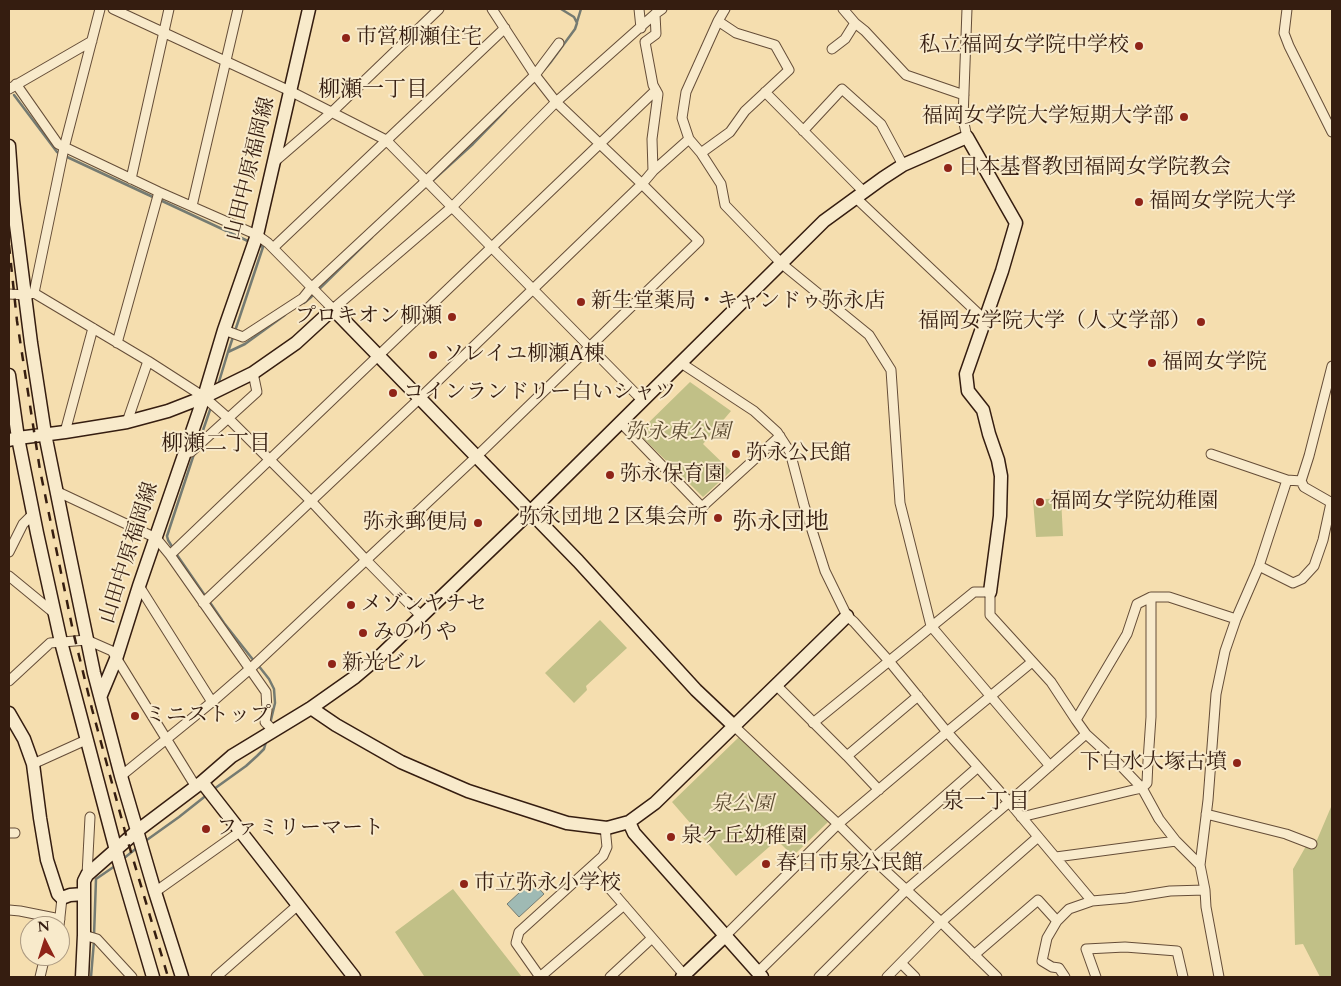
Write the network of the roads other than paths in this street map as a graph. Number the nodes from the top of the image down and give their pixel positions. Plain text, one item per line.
1 (100, 9) edge
2 (113, 9) edge
3 (169, 9) edge
4 (238, 9) edge
5 (309, 9) edge
6 (439, 9) edge
7 (492, 9) edge
8 (639, 9) edge
9 (725, 9) edge
10 (843, 9) edge
11 (967, 9) edge
12 (1287, 9) edge
13 (659, 11) edge
14 (718, 21) junction
15 (855, 23) junction
16 (505, 28) junction
17 (640, 28) junction
18 (164, 32) junction
19 (92, 41) junction
20 (559, 43) dead end
21 (832, 50) dead end
22 (226, 61) junction
23 (537, 78) junction
24 (12, 86) edge
25 (656, 90) junction
26 (290, 91) junction
27 (765, 92) junction
28 (964, 95) junction
29 (556, 102) junction
30 (332, 112) junction
31 (803, 131) junction
32 (1332, 132) edge
33 (967, 137) junction
34 (689, 139) junction
35 (386, 140) junction
36 (599, 145) junction
37 (9, 146) edge
38 (64, 148) junction
39 (701, 154) junction
40 (273, 163) junction
41 (903, 165) junction
42 (652, 171) junction
43 (131, 179) junction
44 (426, 181) junction
45 (642, 184) junction
46 (158, 192) junction
47 (860, 195) junction
48 (192, 206) junction
49 (452, 207) junction
50 (255, 241) junction
51 (273, 248) junction
52 (491, 248) junction
53 (782, 264) junction
54 (311, 288) junction
55 (532, 290) junction
56 (9, 294) edge
57 (30, 294) junction
58 (332, 309) junction
59 (984, 319) junction
60 (93, 328) junction
61 (230, 332) junction
62 (117, 343) junction
63 (589, 347) junction
64 (378, 356) junction
65 (148, 361) junction
66 (681, 363) junction
67 (1332, 366) edge
68 (253, 373) junction
69 (9, 383) edge
70 (212, 397) junction
71 (419, 398) junction
72 (643, 401) junction
73 (228, 418) junction
74 (127, 422) junction
75 (620, 423) junction
76 (65, 432) junction
77 (45, 434) junction
78 (780, 436) junction
79 (13, 439) edge
80 (188, 453) junction
81 (1211, 454) dead end
82 (476, 456) junction
83 (269, 460) junction
84 (1287, 480) junction
85 (1301, 481) junction
86 (56, 491) junction
87 (311, 501) junction
88 (1331, 503) edge
89 (530, 512) junction
90 (33, 514) junction
91 (156, 538) junction
92 (9, 552) edge
93 (170, 555) junction
94 (366, 560) junction
95 (1260, 566) junction
96 (9, 576) edge
97 (139, 586) junction
98 (990, 592) junction
99 (1151, 598) junction
100 (204, 602) junction
101 (54, 613) junction
102 (847, 616) junction
103 (422, 617) junction
104 (1236, 619) junction
105 (931, 626) junction
106 (87, 640) junction
107 (61, 642) junction
108 (116, 659) junction
109 (889, 661) junction
110 (1032, 662) junction
111 (251, 668) junction
112 (9, 681) edge
113 (777, 686) junction
114 (101, 695) junction
115 (918, 696) junction
116 (990, 696) junction
117 (212, 702) junction
118 (311, 708) junction
119 (9, 714) edge
120 (1076, 720) junction
121 (813, 723) junction
122 (270, 727) junction
123 (735, 727) junction
124 (947, 732) junction
125 (1086, 734) junction
126 (167, 739) junction
127 (86, 740) junction
128 (847, 756) junction
129 (33, 764) junction
130 (1050, 766) junction
131 (978, 767) junction
132 (121, 776) junction
133 (1142, 788) junction
134 (205, 789) junction
135 (878, 790) junction
136 (1009, 802) junction
137 (1206, 814) junction
138 (1021, 816) junction
139 (90, 817) dead end
140 (629, 822) junction
141 (838, 824) junction
142 (605, 827) junction
143 (241, 831) junction
144 (1038, 837) junction
145 (140, 841) junction
146 (1176, 841) junction
147 (1312, 844) dead end
148 (116, 854) junction
149 (1056, 857) junction
150 (873, 859) junction
151 (1200, 865) junction
152 (591, 867) junction
153 (87, 875) junction
154 (906, 890) junction
155 (1205, 890) junction
156 (155, 892) junction
157 (84, 894) junction
158 (62, 898) junction
159 (1092, 901) junction
160 (624, 904) junction
161 (298, 905) junction
162 (9, 910) edge
163 (37, 916) edge
164 (61, 916) edge
165 (1057, 921) junction
166 (941, 922) junction
167 (84, 935) junction
168 (726, 936) junction
169 (652, 938) junction
170 (974, 955) junction
171 (902, 964) junction
172 (760, 974) edge
173 (348, 975) edge
174 (82, 977) edge
175 (132, 977) edge
176 (153, 977) edge
177 (182, 977) edge
178 (216, 977) edge
179 (540, 977) edge
180 (610, 977) edge
181 (684, 977) edge
182 (819, 977) edge
183 (888, 977) edge
184 (916, 977) edge
185 (997, 977) edge
186 (1065, 977) edge
187 (1096, 977) edge
188 (1103, 977) edge
189 (1183, 977) edge
190 (1219, 977) edge

1 - 19 street
2 - 18 street
3 - 18 street
4 - 22 street
5 - 26 street, 山田中原福岡線
6 - 30 street
7 - 16 street
8 - 17 street
9 - 14 street
10 - 15 street
11 - 28 street
12 - 32 street
13 - 17 street
13 - 25 street
14 - 27 street
14 - 34 street
15 - 21 street
15 - 28 street
16 - 23 street
16 - 35 street
17 - 29 street
18 - 22 street
18 - 43 street
19 - 24 street
19 - 38 street
20 - 23 street
22 - 26 street
22 - 48 street
23 - 29 street
23 - 44 street
24 - 38 street
25 - 36 street
25 - 42 street
26 - 30 street
26 - 40 street, 山田中原福岡線
27 - 31 street
27 - 39 street
28 - 33 street
29 - 36 street
29 - 49 street
30 - 35 street
30 - 40 street
31 - 41 street
31 - 47 street
33 - 41 street
33 - 59 street
34 - 39 street
34 - 42 street
35 - 44 street
35 - 51 street
36 - 45 street
36 - 52 street
37 - 57 street
38 - 43 street
38 - 57 street
39 - 53 street
40 - 50 street, 山田中原福岡線
41 - 47 street
42 - 45 street
43 - 46 street
44 - 49 street
44 - 54 street
45 - 55 street
45 - 63 street
46 - 48 street
46 - 62 street
47 - 53 street
47 - 59 street
48 - 50 street
49 - 52 street
49 - 58 street
50 - 51 street
50 - 61 street, 山田中原福岡線
51 - 54 street
52 - 55 street
52 - 64 street
53 - 66 street
53 - 105 street
54 - 58 street
54 - 61 street
55 - 63 street
55 - 71 street
56 - 57 street
57 - 60 street
57 - 77 street
58 - 64 street
58 - 68 street
59 - 98 street
60 - 62 street
60 - 76 street
61 - 70 street, 山田中原福岡線
62 - 65 street
63 - 72 street
63 - 82 street
64 - 71 street
64 - 83 street
65 - 70 street
65 - 74 street
66 - 72 street
66 - 78 street
67 - 85 street
68 - 70 street
68 - 73 street
69 - 79 street
70 - 73 street
70 - 74 street
70 - 80 street, 山田中原福岡線
71 - 82 street
71 - 87 street
72 - 75 street
73 - 80 street
73 - 83 street
74 - 76 street
75 - 78 street
75 - 89 street
76 - 77 street
77 - 79 street
77 - 86 street
78 - 102 street
79 - 90 street
80 - 91 street, 山田中原福岡線
81 - 84 street
82 - 89 street
82 - 94 street
83 - 87 street
83 - 93 street
84 - 85 street
84 - 95 street
85 - 88 street
86 - 91 street
86 - 106 street
87 - 94 street
87 - 100 street
88 - 95 street
89 - 103 street
89 - 123 street
90 - 92 street
90 - 101 street
91 - 93 street
91 - 97 street, 山田中原福岡線
93 - 100 street
94 - 103 street
94 - 111 street
95 - 104 street
96 - 101 street
97 - 108 street, 山田中原福岡線
97 - 117 street
98 - 105 street
98 - 110 street
99 - 104 street
99 - 120 street
99 - 133 street
100 - 111 street
101 - 107 street
102 - 109 street
102 - 113 street
103 - 118 street
104 - 137 street
105 - 109 street
105 - 116 street
106 - 107 street
106 - 108 street
106 - 114 street
107 - 112 street
107 - 127 street
108 - 114 street, 山田中原福岡線
108 - 126 street
109 - 115 street
109 - 121 street
110 - 116 street
110 - 120 street
111 - 117 street
111 - 122 street
113 - 121 street
113 - 123 street
114 - 132 street
115 - 124 street
115 - 128 street
116 - 124 street
116 - 130 street
117 - 126 street
118 - 122 street
118 - 142 street
119 - 129 street
120 - 125 street
121 - 128 street
122 - 134 street
123 - 140 street
123 - 141 street
124 - 131 street
124 - 135 street
125 - 130 street
125 - 133 street
126 - 132 street
126 - 134 street
127 - 129 street
127 - 148 street
128 - 135 street
129 - 158 street
130 - 136 street
131 - 136 street
131 - 150 street
132 - 145 street
133 - 138 street
133 - 146 street
134 - 143 street
134 - 145 street
135 - 141 street
136 - 138 street
136 - 154 street
137 - 147 street
137 - 151 street
138 - 144 street
139 - 153 street
140 - 142 street
140 - 168 street
141 - 150 street
141 - 168 street
142 - 152 street
143 - 156 street
143 - 161 street
144 - 149 street
144 - 166 street
145 - 148 street
145 - 156 street
146 - 149 street
146 - 151 street
148 - 153 street
148 - 176 street
149 - 159 street
150 - 154 street
150 - 172 street
151 - 155 street
152 - 160 street
152 - 179 street
153 - 157 street
154 - 166 street
154 - 182 street
155 - 159 street
155 - 190 street
156 - 177 street
157 - 158 street
157 - 167 street
158 - 164 street
159 - 165 street
160 - 169 street
160 - 179 street
161 - 173 street
161 - 178 street
162 - 163 street
165 - 170 street
165 - 186 street
166 - 170 street
166 - 171 street
167 - 174 street
167 - 175 street
168 - 172 street
168 - 181 street
169 - 180 street
169 - 181 street
170 - 185 street
171 - 183 street
171 - 184 street
187 - 188 street
187 - 189 street

